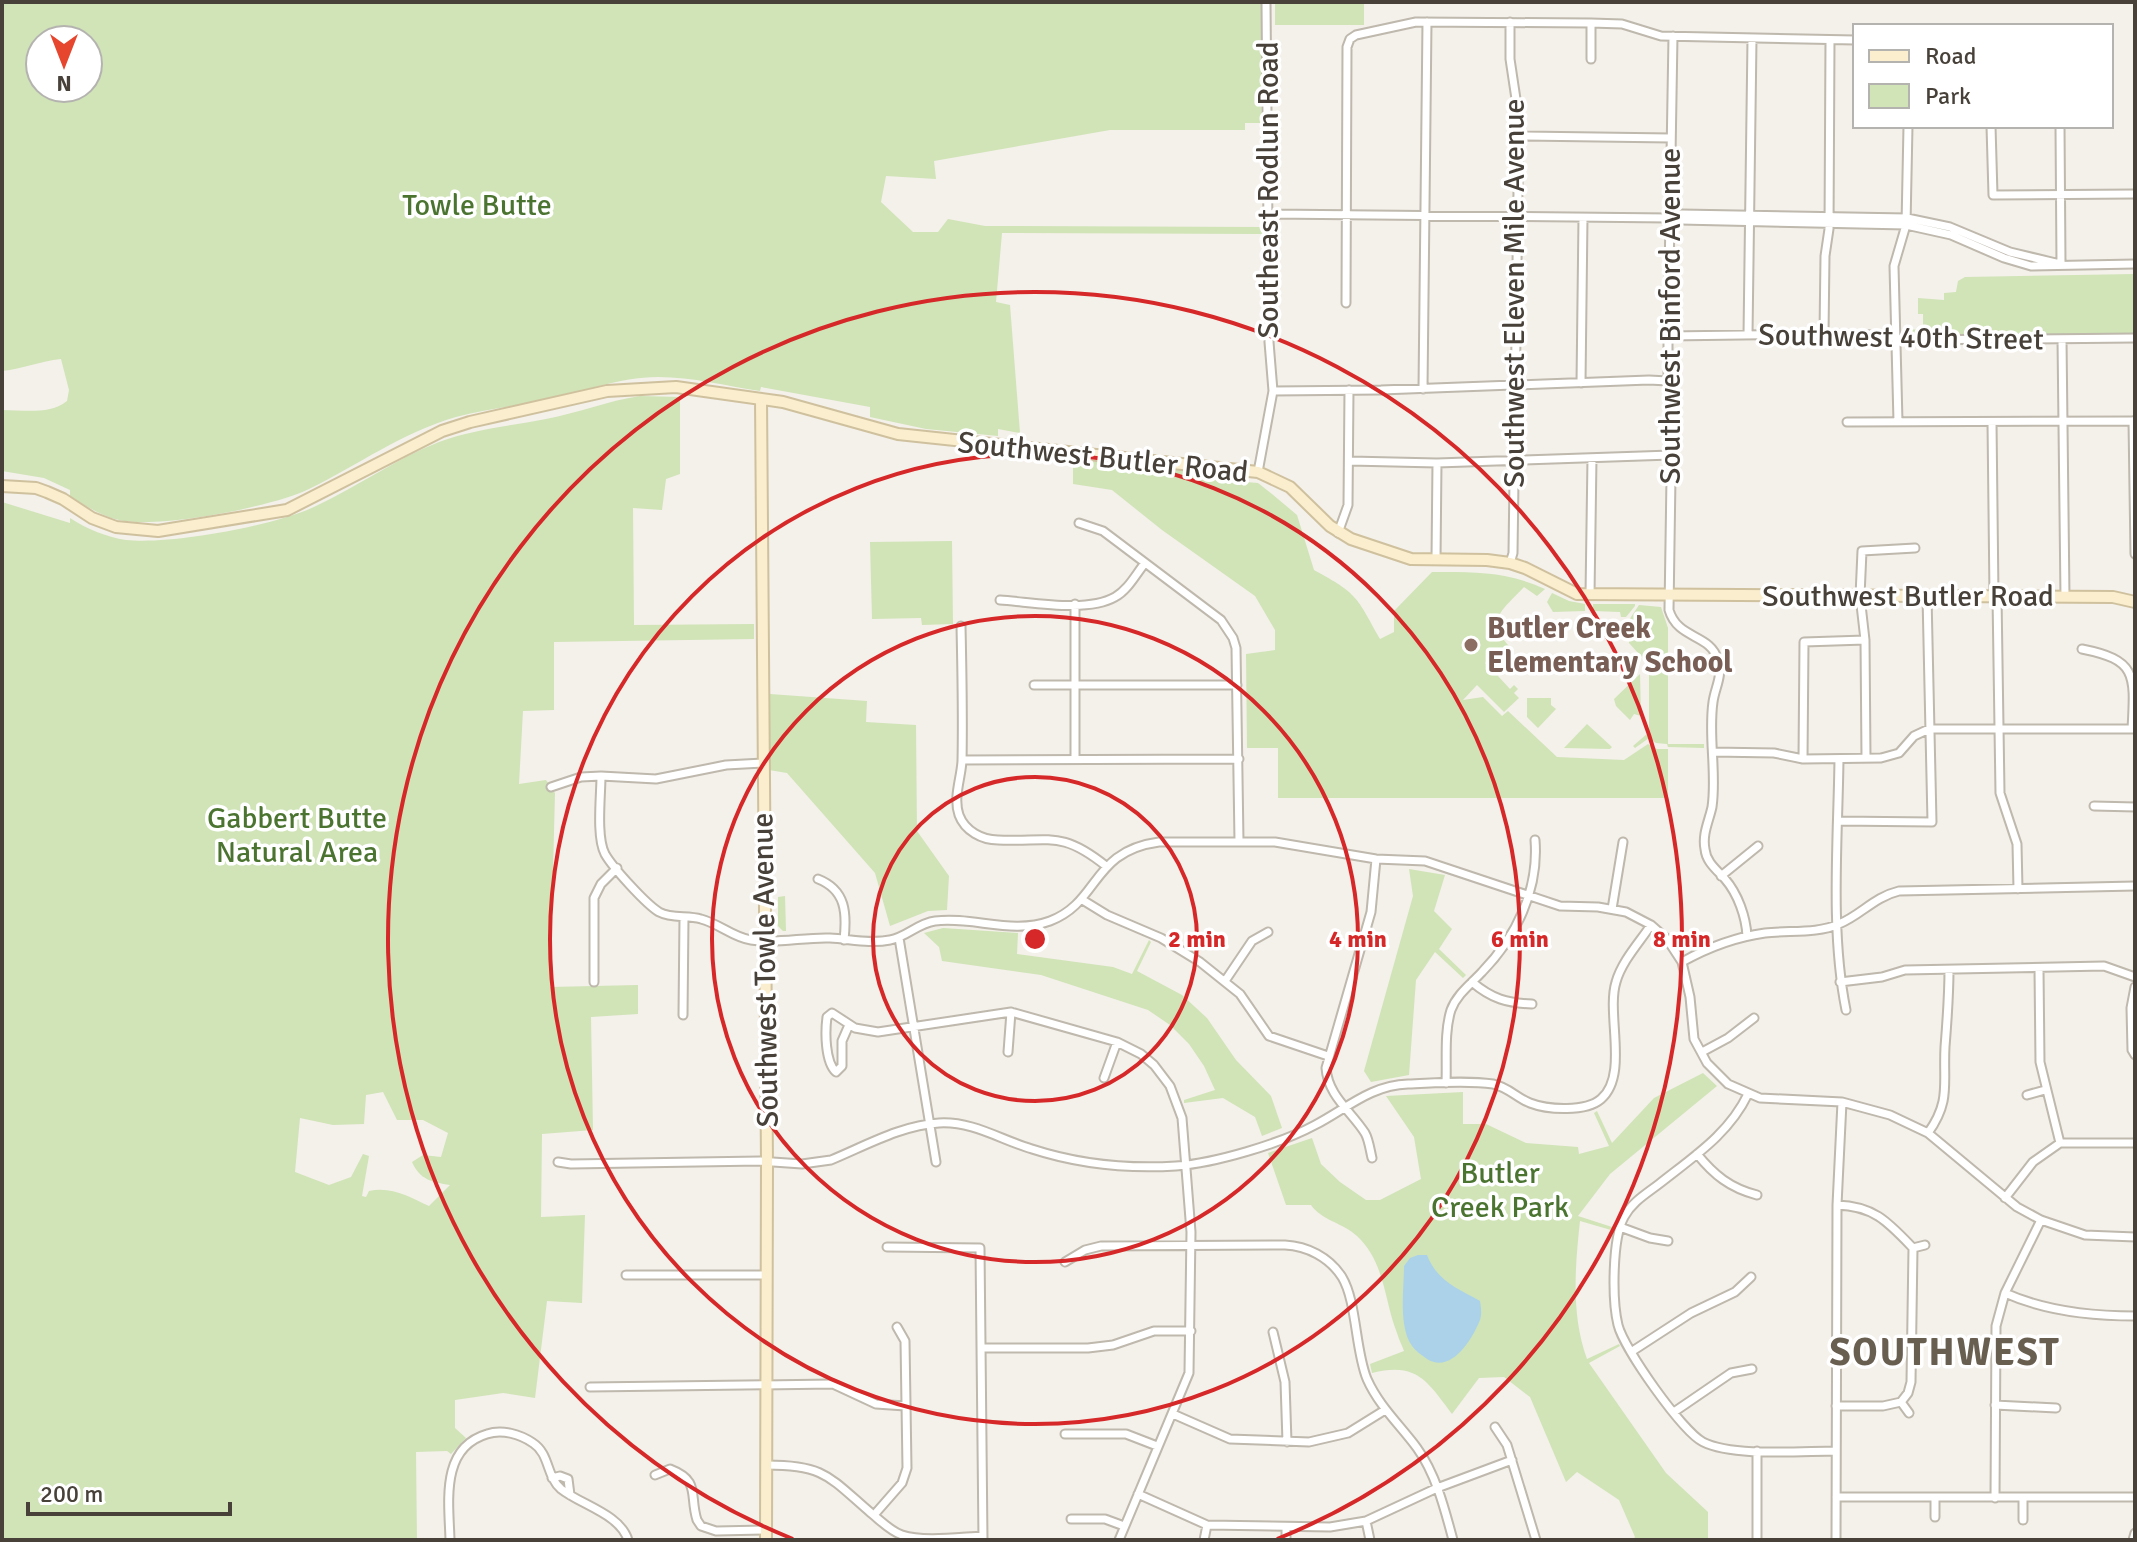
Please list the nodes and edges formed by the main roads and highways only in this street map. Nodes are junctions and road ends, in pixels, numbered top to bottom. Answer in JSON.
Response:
{"nodes":[{"id":1,"x":761,"y":399,"type":"junction"},
{"id":2,"x":2,"y":486,"type":"edge"},
{"id":3,"x":2134,"y":602,"type":"edge"},
{"id":4,"x":766,"y":1535,"type":"edge"}],
"edges":[{"from":1,"to":2,"type":"main road","name":"Southwest Butler Road"},
{"from":1,"to":3,"type":"main road","name":"Southwest Butler Road"},
{"from":1,"to":4,"type":"main road","name":"Southwest Towle Avenue"}]}
